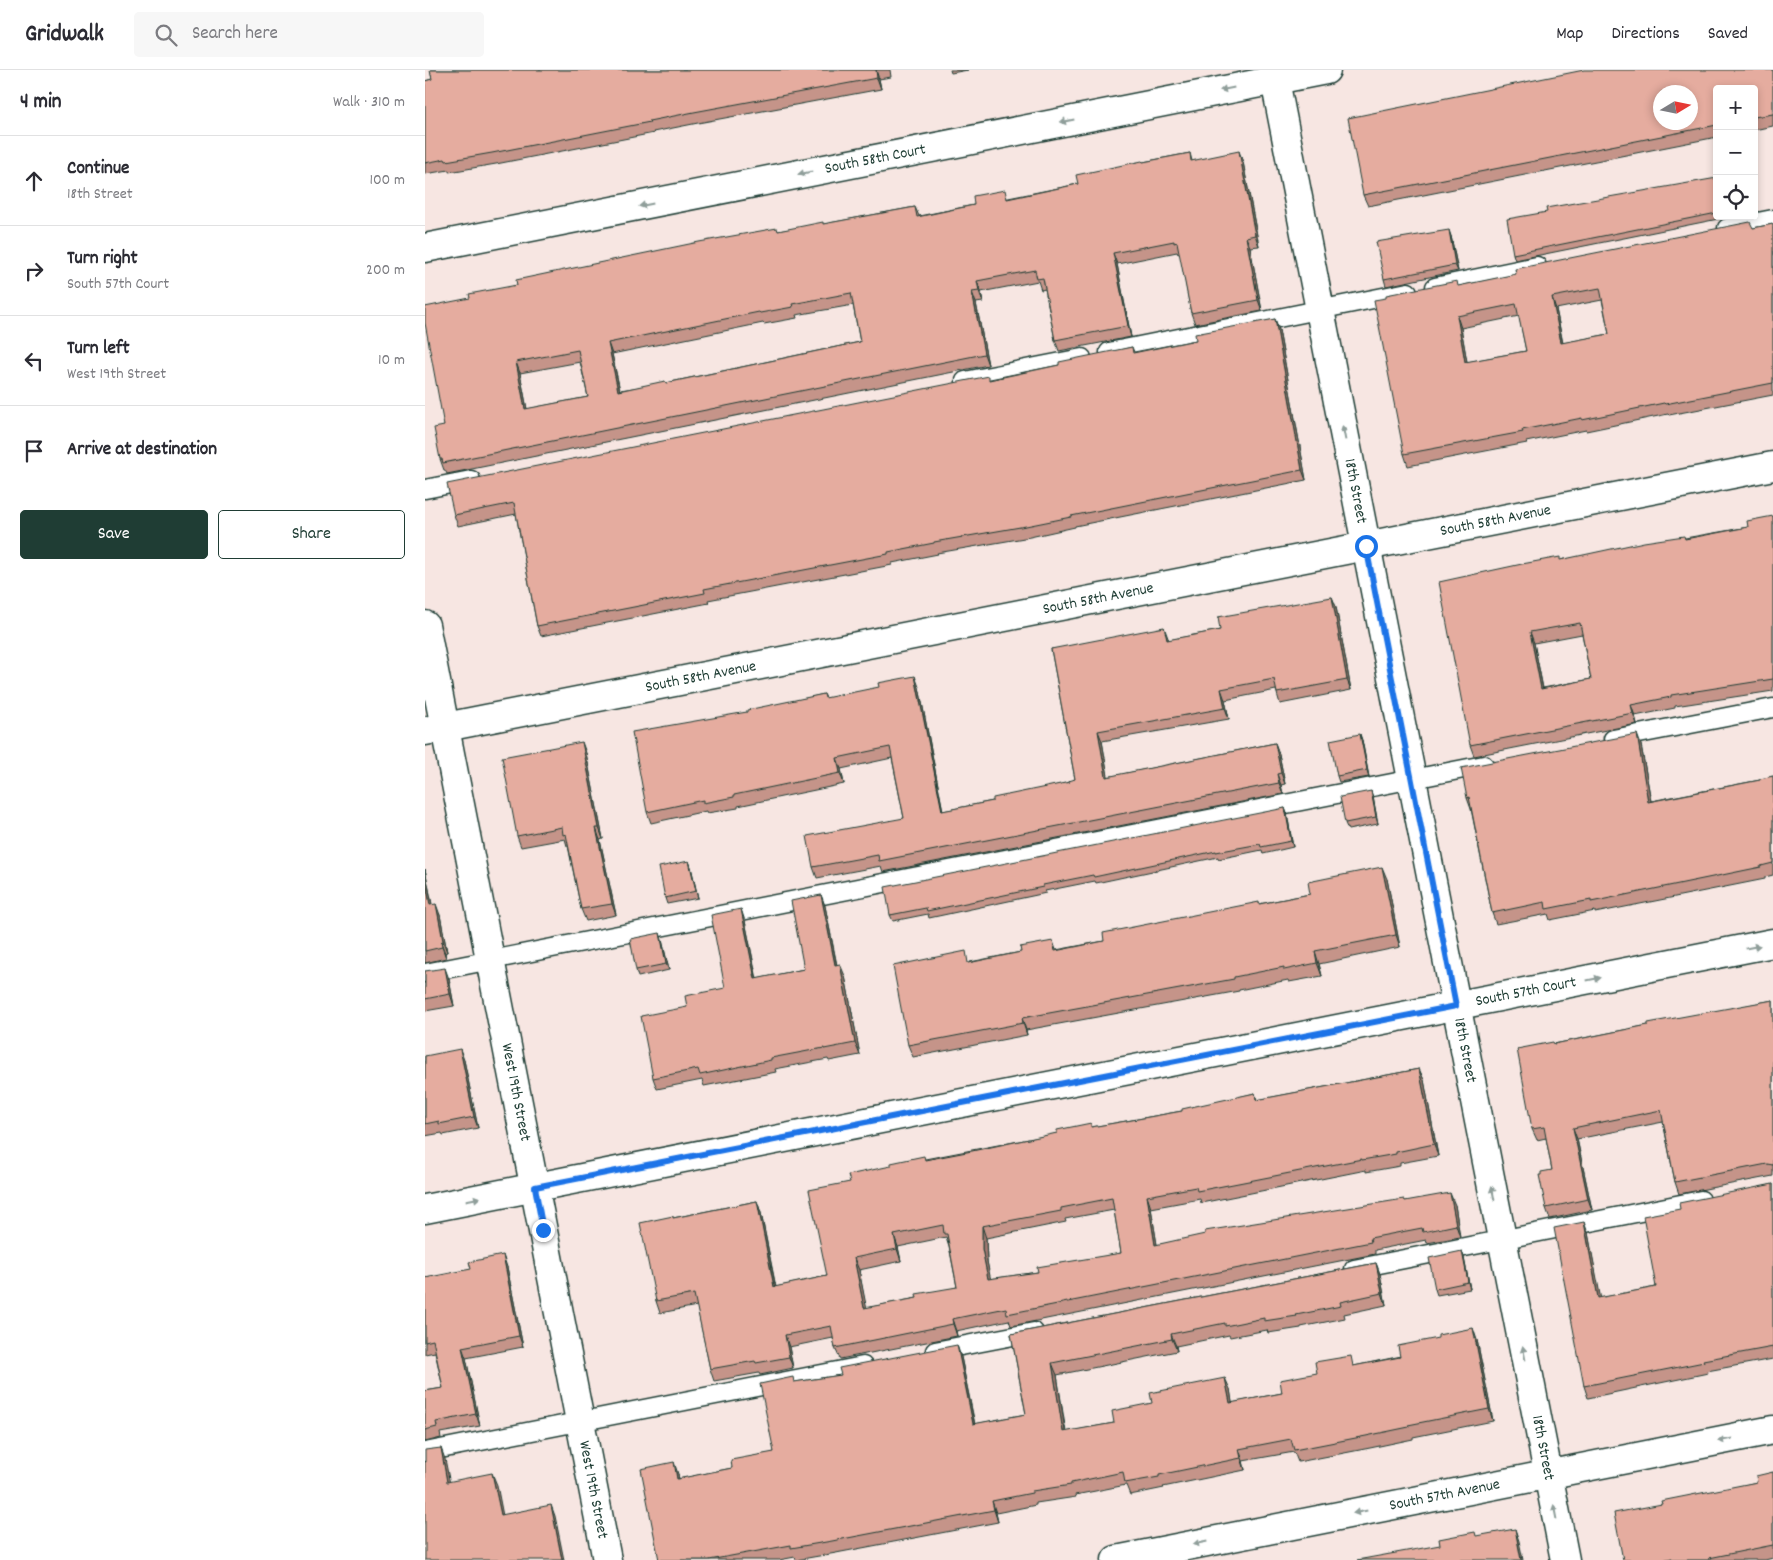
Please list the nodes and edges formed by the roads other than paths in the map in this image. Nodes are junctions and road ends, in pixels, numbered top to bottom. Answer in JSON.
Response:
{"nodes":[{"id":1,"x":1326,"y":70,"type":"edge"},
{"id":2,"x":1274,"y":75,"type":"edge"},
{"id":3,"x":1773,"y":219,"type":"edge"},
{"id":4,"x":1715,"y":231,"type":"edge"},
{"id":5,"x":425,"y":248,"type":"edge"},
{"id":6,"x":1550,"y":264,"type":"edge"},
{"id":7,"x":1319,"y":310,"type":"junction"},
{"id":8,"x":952,"y":384,"type":"edge"},
{"id":9,"x":1773,"y":466,"type":"edge"},
{"id":10,"x":492,"y":476,"type":"edge"},
{"id":11,"x":425,"y":489,"type":"edge"},
{"id":12,"x":1366,"y":546,"type":"junction"},
{"id":13,"x":425,"y":625,"type":"edge"},
{"id":14,"x":1773,"y":708,"type":"edge"},
{"id":15,"x":435,"y":729,"type":"edge"},
{"id":16,"x":1601,"y":742,"type":"edge"},
{"id":17,"x":1505,"y":761,"type":"edge"},
{"id":18,"x":1411,"y":779,"type":"junction"},
{"id":19,"x":1773,"y":943,"type":"edge"},
{"id":20,"x":490,"y":960,"type":"junction"},
{"id":21,"x":425,"y":972,"type":"edge"},
{"id":22,"x":1456,"y":1006,"type":"junction"},
{"id":23,"x":535,"y":1187,"type":"junction"},
{"id":24,"x":1714,"y":1198,"type":"edge"},
{"id":25,"x":425,"y":1209,"type":"edge"},
{"id":26,"x":1502,"y":1239,"type":"junction"},
{"id":27,"x":1340,"y":1271,"type":"edge"},
{"id":28,"x":1047,"y":1329,"type":"edge"},
{"id":29,"x":919,"y":1354,"type":"edge"},
{"id":30,"x":880,"y":1362,"type":"edge"},
{"id":31,"x":580,"y":1421,"type":"junction"},
{"id":32,"x":1773,"y":1430,"type":"edge"},
{"id":33,"x":425,"y":1452,"type":"edge"},
{"id":34,"x":1548,"y":1475,"type":"junction"},
{"id":35,"x":607,"y":1560,"type":"edge"},
{"id":36,"x":1116,"y":1560,"type":"edge"},
{"id":37,"x":1565,"y":1560,"type":"edge"}],
"edges":[{"from":1,"to":2,"type":"street","name":"South 58th Court"},
{"from":2,"to":5,"type":"street","name":"South 58th Court","one_way":true},
{"from":2,"to":7,"type":"street","name":"18th Street"},
{"from":3,"to":4,"type":"lane"},
{"from":6,"to":7,"type":"lane"},
{"from":7,"to":8,"type":"lane"},
{"from":12,"to":7,"type":"street","name":"18th Street","one_way":true},
{"from":9,"to":12,"type":"street","name":"South 58th Avenue"},
{"from":10,"to":11,"type":"lane"},
{"from":12,"to":15,"type":"street","name":"South 58th Avenue"},
{"from":12,"to":18,"type":"street","name":"18th Street"},
{"from":13,"to":15,"type":"street","name":"West 19th Street"},
{"from":14,"to":16,"type":"lane"},
{"from":15,"to":20,"type":"street","name":"West 19th Street"},
{"from":17,"to":18,"type":"lane"},
{"from":18,"to":20,"type":"lane"},
{"from":18,"to":22,"type":"street","name":"18th Street"},
{"from":22,"to":19,"type":"street","name":"South 57th Court","one_way":true},
{"from":20,"to":21,"type":"lane"},
{"from":20,"to":23,"type":"street","name":"West 19th Street"},
{"from":22,"to":23,"type":"street","name":"South 57th Court"},
{"from":26,"to":22,"type":"street","name":"18th Street","one_way":true},
{"from":25,"to":23,"type":"street","name":"South 57th Court","one_way":true},
{"from":23,"to":31,"type":"street","name":"West 19th Street"},
{"from":24,"to":26,"type":"lane"},
{"from":26,"to":27,"type":"lane"},
{"from":34,"to":26,"type":"street","name":"18th Street","one_way":true},
{"from":28,"to":29,"type":"lane"},
{"from":30,"to":31,"type":"lane"},
{"from":31,"to":33,"type":"lane"},
{"from":31,"to":35,"type":"street","name":"West 19th Street"},
{"from":32,"to":34,"type":"street","name":"South 57th Avenue","one_way":true},
{"from":34,"to":36,"type":"street","name":"South 57th Avenue","one_way":true},
{"from":37,"to":34,"type":"street","name":"18th Street","one_way":true}]}
